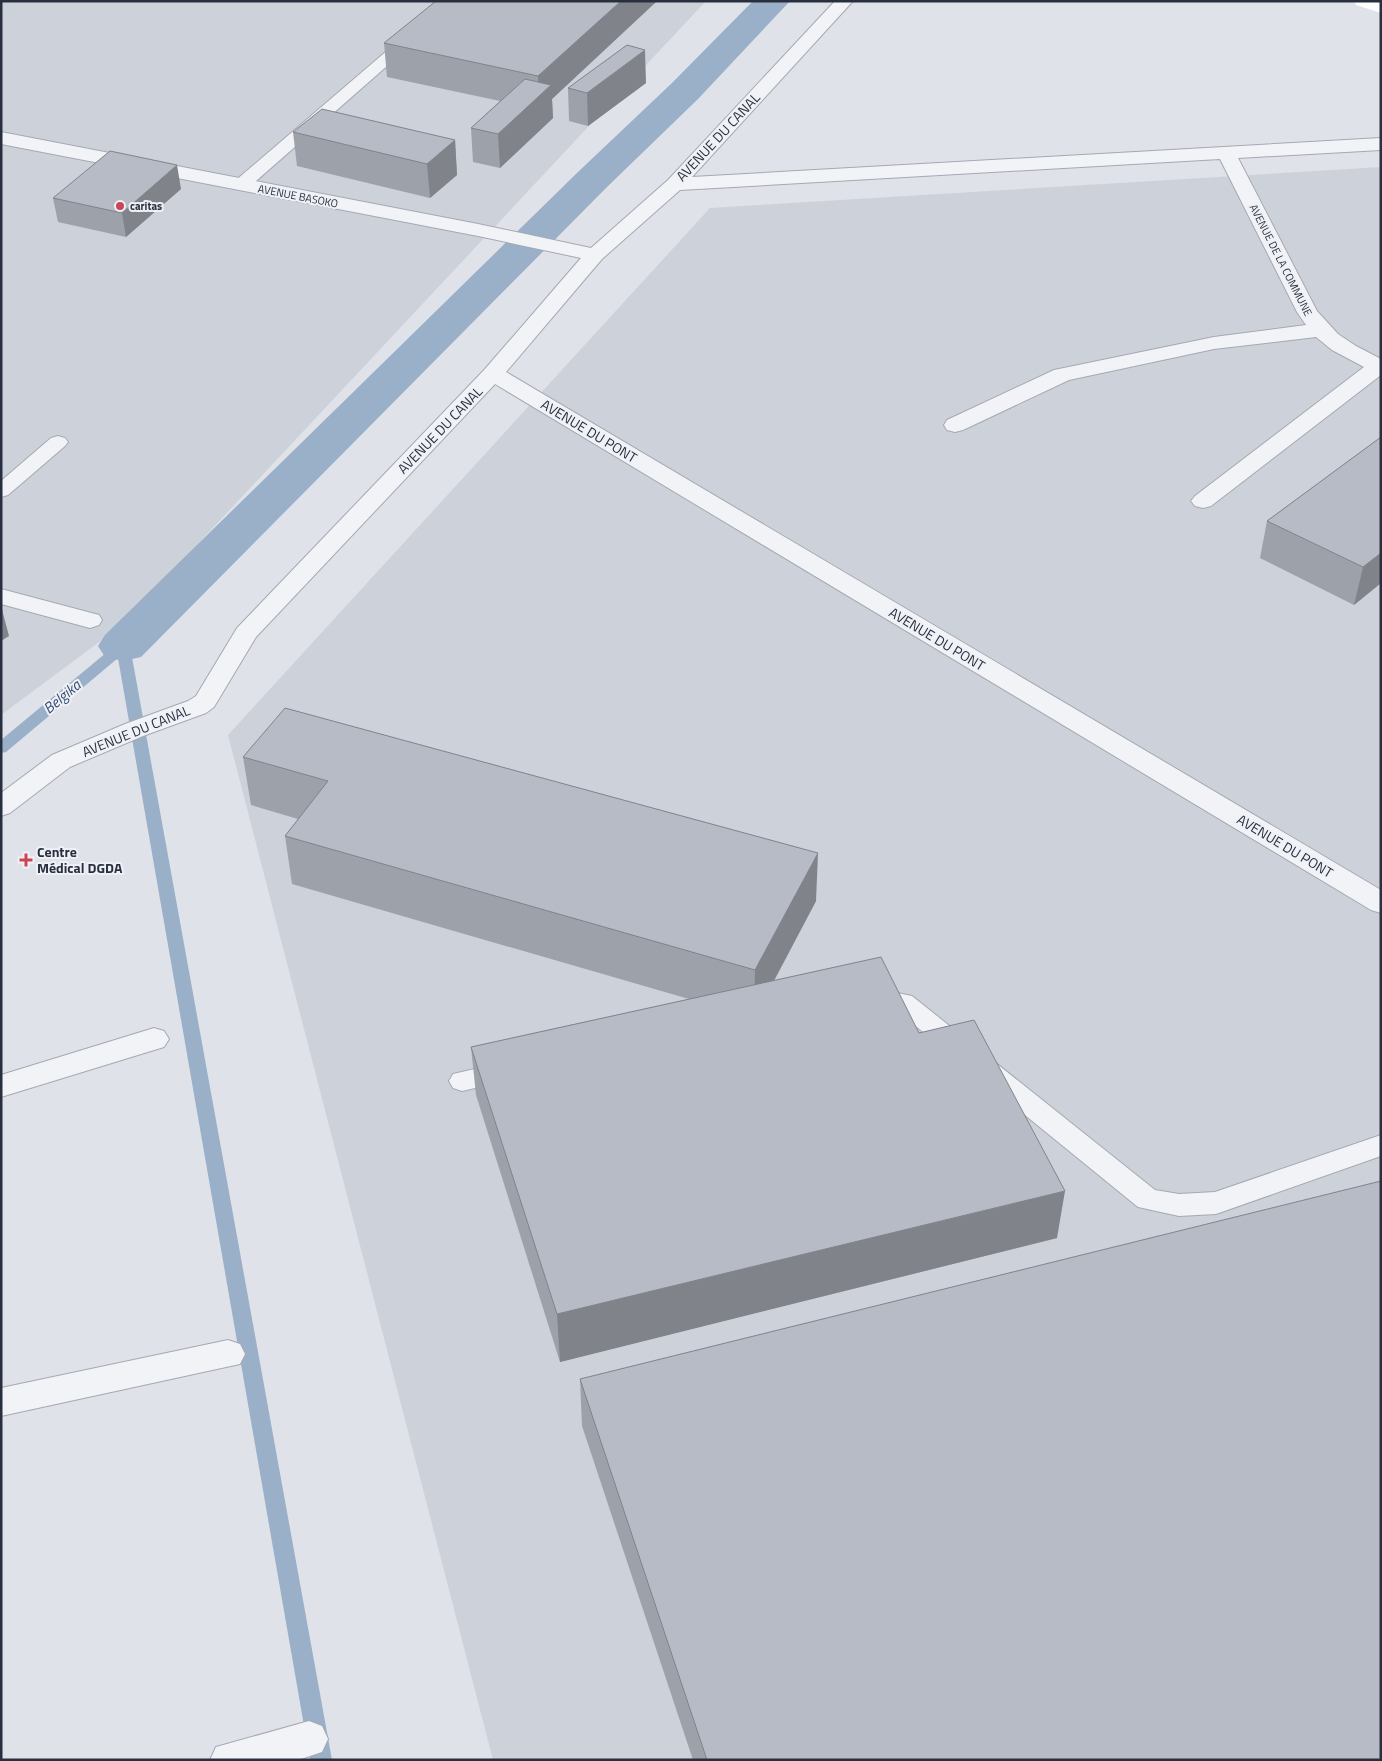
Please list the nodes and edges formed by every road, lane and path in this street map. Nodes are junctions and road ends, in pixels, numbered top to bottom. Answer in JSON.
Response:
{"nodes":[{"id":1,"x":454,"y":1,"type":"edge"},
{"id":2,"x":846,"y":1,"type":"edge"},
{"id":3,"x":1362,"y":1,"type":"edge"},
{"id":4,"x":1381,"y":8,"type":"edge"},
{"id":5,"x":1,"y":138,"type":"edge"},
{"id":6,"x":1381,"y":144,"type":"edge"},
{"id":7,"x":1226,"y":152,"type":"junction"},
{"id":8,"x":675,"y":184,"type":"junction"},
{"id":9,"x":241,"y":185,"type":"junction"},
{"id":10,"x":595,"y":255,"type":"junction"},
{"id":11,"x":1319,"y":330,"type":"junction"},
{"id":12,"x":1380,"y":366,"type":"edge"},
{"id":13,"x":493,"y":374,"type":"junction"},
{"id":14,"x":955,"y":424,"type":"dead end"},
{"id":15,"x":58,"y":442,"type":"dead end"},
{"id":16,"x":1,"y":491,"type":"edge"},
{"id":17,"x":1203,"y":501,"type":"dead end"},
{"id":18,"x":1,"y":596,"type":"edge"},
{"id":19,"x":90,"y":620,"type":"dead end"},
{"id":20,"x":1,"y":807,"type":"edge"},
{"id":21,"x":1381,"y":903,"type":"edge"},
{"id":22,"x":854,"y":1000,"type":"edge"},
{"id":23,"x":154,"y":1039,"type":"dead end"},
{"id":24,"x":529,"y":1067,"type":"edge"},
{"id":25,"x":462,"y":1081,"type":"dead end"},
{"id":26,"x":1,"y":1086,"type":"edge"},
{"id":27,"x":1381,"y":1145,"type":"edge"},
{"id":28,"x":228,"y":1354,"type":"dead end"},
{"id":29,"x":1,"y":1402,"type":"edge"},
{"id":30,"x":309,"y":1739,"type":"dead end"},
{"id":31,"x":229,"y":1760,"type":"edge"}],
"edges":[{"from":1,"to":9,"type":"lane"},
{"from":2,"to":8,"type":"street","name":"AVENUE DU CANAL"},
{"from":3,"to":4,"type":"main road"},
{"from":5,"to":9,"type":"street","name":"AVENUE BASOKO"},
{"from":6,"to":7,"type":"street"},
{"from":7,"to":8,"type":"street"},
{"from":7,"to":11,"type":"street","name":"AVENUE DE LA COMMUNE"},
{"from":8,"to":10,"type":"street","name":"AVENUE DU CANAL"},
{"from":9,"to":10,"type":"street","name":"AVENUE BASOKO"},
{"from":10,"to":13,"type":"street","name":"AVENUE DU CANAL"},
{"from":11,"to":12,"type":"street","name":"AVENUE DE LA COMMUNE"},
{"from":11,"to":14,"type":"street"},
{"from":12,"to":17,"type":"street"},
{"from":13,"to":20,"type":"street","name":"AVENUE DU CANAL"},
{"from":13,"to":21,"type":"street","name":"AVENUE DU PONT"},
{"from":15,"to":16,"type":"lane"},
{"from":18,"to":19,"type":"street"},
{"from":22,"to":27,"type":"lane"},
{"from":23,"to":26,"type":"street"},
{"from":24,"to":25,"type":"lane"},
{"from":28,"to":29,"type":"street"},
{"from":30,"to":31,"type":"street"}]}
